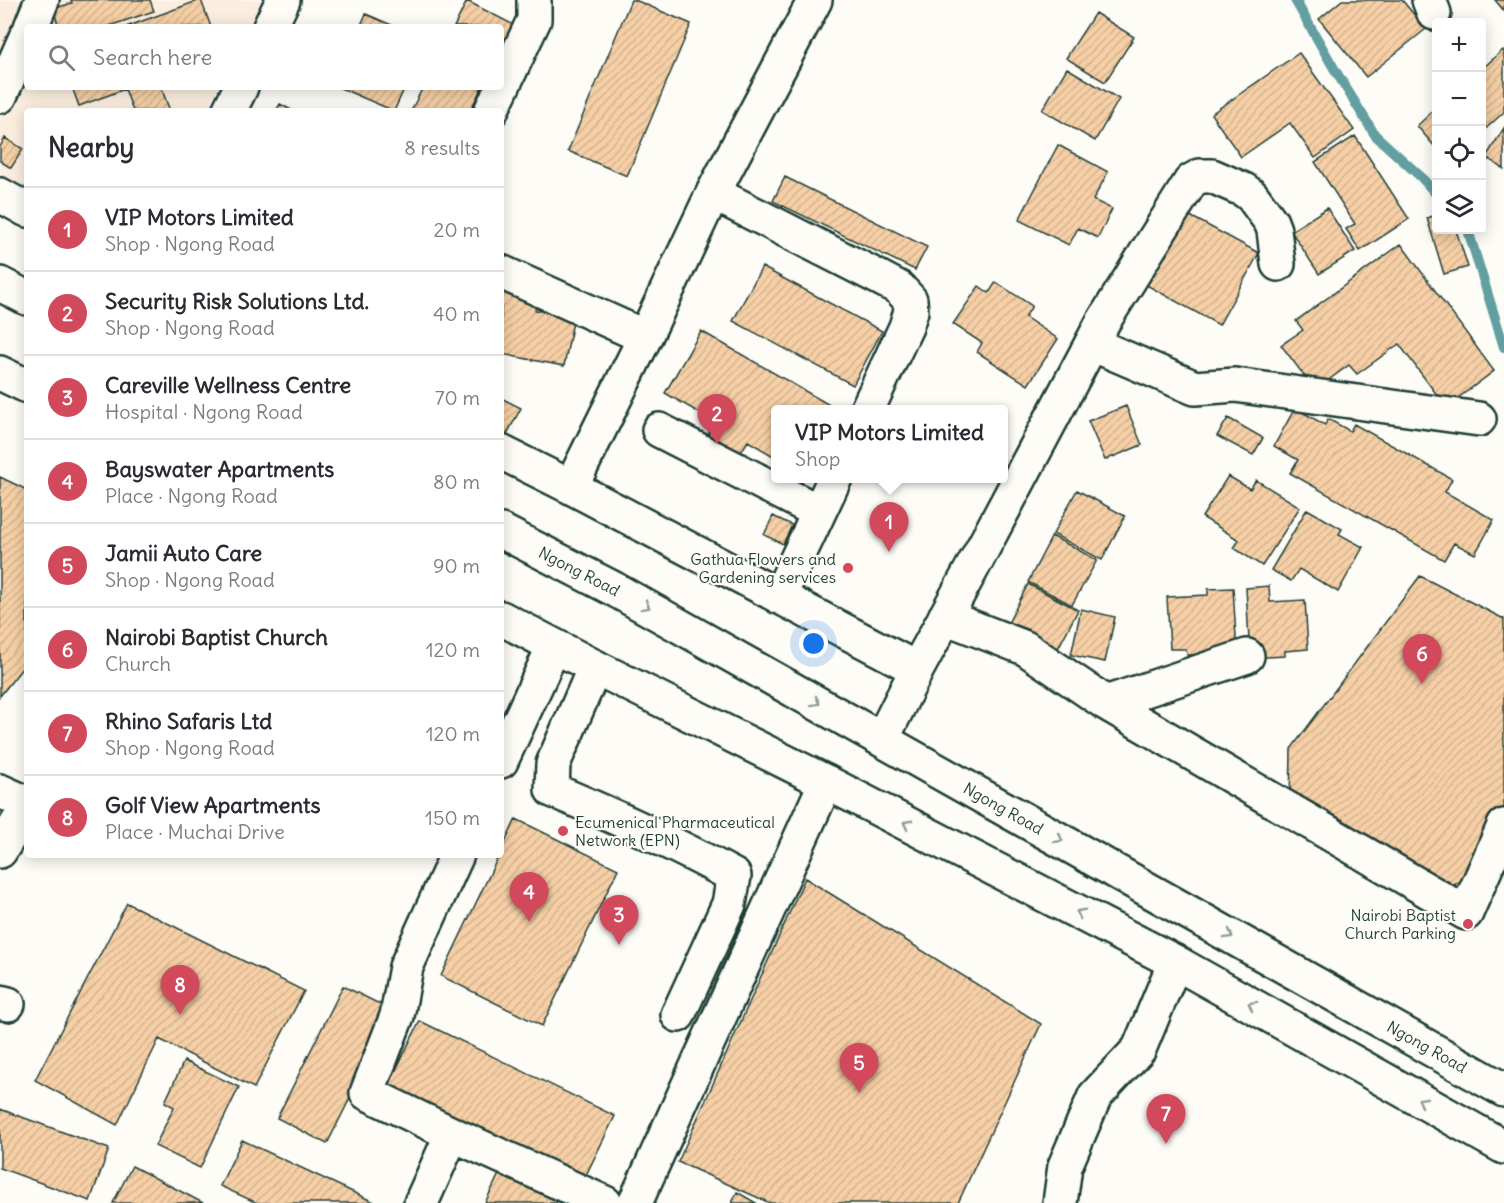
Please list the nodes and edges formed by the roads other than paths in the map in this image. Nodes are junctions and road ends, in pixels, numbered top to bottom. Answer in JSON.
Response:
{"nodes":[{"id":1,"x":42,"y":0,"type":"edge"},
{"id":2,"x":283,"y":0,"type":"edge"},
{"id":3,"x":534,"y":0,"type":"edge"},
{"id":4,"x":815,"y":0,"type":"edge"},
{"id":5,"x":32,"y":24,"type":"edge"},
{"id":6,"x":271,"y":24,"type":"edge"},
{"id":7,"x":24,"y":42,"type":"edge"},
{"id":8,"x":504,"y":83,"type":"edge"},
{"id":9,"x":240,"y":90,"type":"edge"},
{"id":10,"x":501,"y":90,"type":"edge"},
{"id":11,"x":0,"y":96,"type":"edge"},
{"id":12,"x":230,"y":108,"type":"edge"},
{"id":13,"x":492,"y":108,"type":"edge"},
{"id":14,"x":713,"y":193,"type":"junction"},
{"id":15,"x":0,"y":195,"type":"edge"},
{"id":16,"x":24,"y":208,"type":"edge"},
{"id":17,"x":1278,"y":264,"type":"dead end"},
{"id":18,"x":504,"y":273,"type":"edge"},
{"id":19,"x":0,"y":284,"type":"edge"},
{"id":20,"x":24,"y":296,"type":"edge"},
{"id":21,"x":645,"y":337,"type":"junction"},
{"id":22,"x":1092,"y":344,"type":"junction"},
{"id":23,"x":0,"y":373,"type":"edge"},
{"id":24,"x":24,"y":385,"type":"edge"},
{"id":25,"x":869,"y":405,"type":"edge"},
{"id":26,"x":1479,"y":419,"type":"dead end"},
{"id":27,"x":659,"y":430,"type":"dead end"},
{"id":28,"x":504,"y":454,"type":"edge"},
{"id":29,"x":833,"y":483,"type":"edge"},
{"id":30,"x":571,"y":487,"type":"junction"},
{"id":31,"x":819,"y":512,"type":"junction"},
{"id":32,"x":504,"y":533,"type":"edge"},
{"id":33,"x":779,"y":597,"type":"junction"},
{"id":34,"x":945,"y":617,"type":"junction"},
{"id":35,"x":504,"y":620,"type":"edge"},
{"id":36,"x":554,"y":646,"type":"junction"},
{"id":37,"x":1247,"y":656,"type":"dead end"},
{"id":38,"x":595,"y":667,"type":"junction"},
{"id":39,"x":917,"y":669,"type":"junction"},
{"id":40,"x":1106,"y":703,"type":"junction"},
{"id":41,"x":882,"y":739,"type":"junction"},
{"id":42,"x":504,"y":754,"type":"edge"},
{"id":43,"x":826,"y":782,"type":"junction"},
{"id":44,"x":0,"y":791,"type":"edge"},
{"id":45,"x":24,"y":802,"type":"edge"},
{"id":46,"x":24,"y":813,"type":"edge"},
{"id":47,"x":1504,"y":826,"type":"edge"},
{"id":48,"x":0,"y":852,"type":"edge"},
{"id":49,"x":457,"y":858,"type":"edge"},
{"id":50,"x":1175,"y":962,"type":"junction"},
{"id":51,"x":678,"y":1015,"type":"dead end"},
{"id":52,"x":1500,"y":1088,"type":"edge"},
{"id":53,"x":452,"y":1134,"type":"junction"},
{"id":54,"x":1504,"y":1147,"type":"edge"},
{"id":55,"x":421,"y":1203,"type":"edge"},
{"id":56,"x":605,"y":1203,"type":"edge"},
{"id":57,"x":635,"y":1203,"type":"edge"},
{"id":58,"x":1059,"y":1203,"type":"edge"}],
"edges":[{"from":1,"to":5,"type":"main road"},
{"from":2,"to":6,"type":"main road"},
{"from":3,"to":8,"type":"main road"},
{"from":4,"to":14,"type":"main road"},
{"from":7,"to":11,"type":"main road"},
{"from":9,"to":12,"type":"main road"},
{"from":10,"to":13,"type":"main road"},
{"from":14,"to":21,"type":"main road"},
{"from":14,"to":25,"type":"main road"},
{"from":15,"to":16,"type":"main road"},
{"from":17,"to":22,"type":"main road"},
{"from":18,"to":21,"type":"main road"},
{"from":19,"to":20,"type":"main road"},
{"from":21,"to":30,"type":"main road"},
{"from":22,"to":26,"type":"main road"},
{"from":22,"to":34,"type":"main road"},
{"from":23,"to":24,"type":"main road"},
{"from":27,"to":31,"type":"main road"},
{"from":28,"to":30,"type":"main road"},
{"from":29,"to":31,"type":"main road"},
{"from":30,"to":33,"type":"main road"},
{"from":31,"to":33,"type":"main road"},
{"from":32,"to":41,"type":"main road","name":"Ngong Road","one_way":true},
{"from":33,"to":39,"type":"main road"},
{"from":34,"to":39,"type":"main road"},
{"from":34,"to":40,"type":"main road"},
{"from":35,"to":36,"type":"main road"},
{"from":36,"to":38,"type":"main road"},
{"from":36,"to":42,"type":"main road"},
{"from":37,"to":40,"type":"main road"},
{"from":38,"to":43,"type":"main road"},
{"from":38,"to":51,"type":"main road"},
{"from":39,"to":41,"type":"main road"},
{"from":40,"to":47,"type":"main road"},
{"from":41,"to":52,"type":"main road","name":"Ngong Road","one_way":true},
{"from":50,"to":43,"type":"main road","one_way":true},
{"from":43,"to":57,"type":"main road"},
{"from":44,"to":45,"type":"main road"},
{"from":46,"to":48,"type":"main road"},
{"from":49,"to":53,"type":"main road"},
{"from":54,"to":50,"type":"main road","one_way":true},
{"from":50,"to":58,"type":"main road"},
{"from":53,"to":55,"type":"main road"},
{"from":53,"to":56,"type":"main road"}]}
